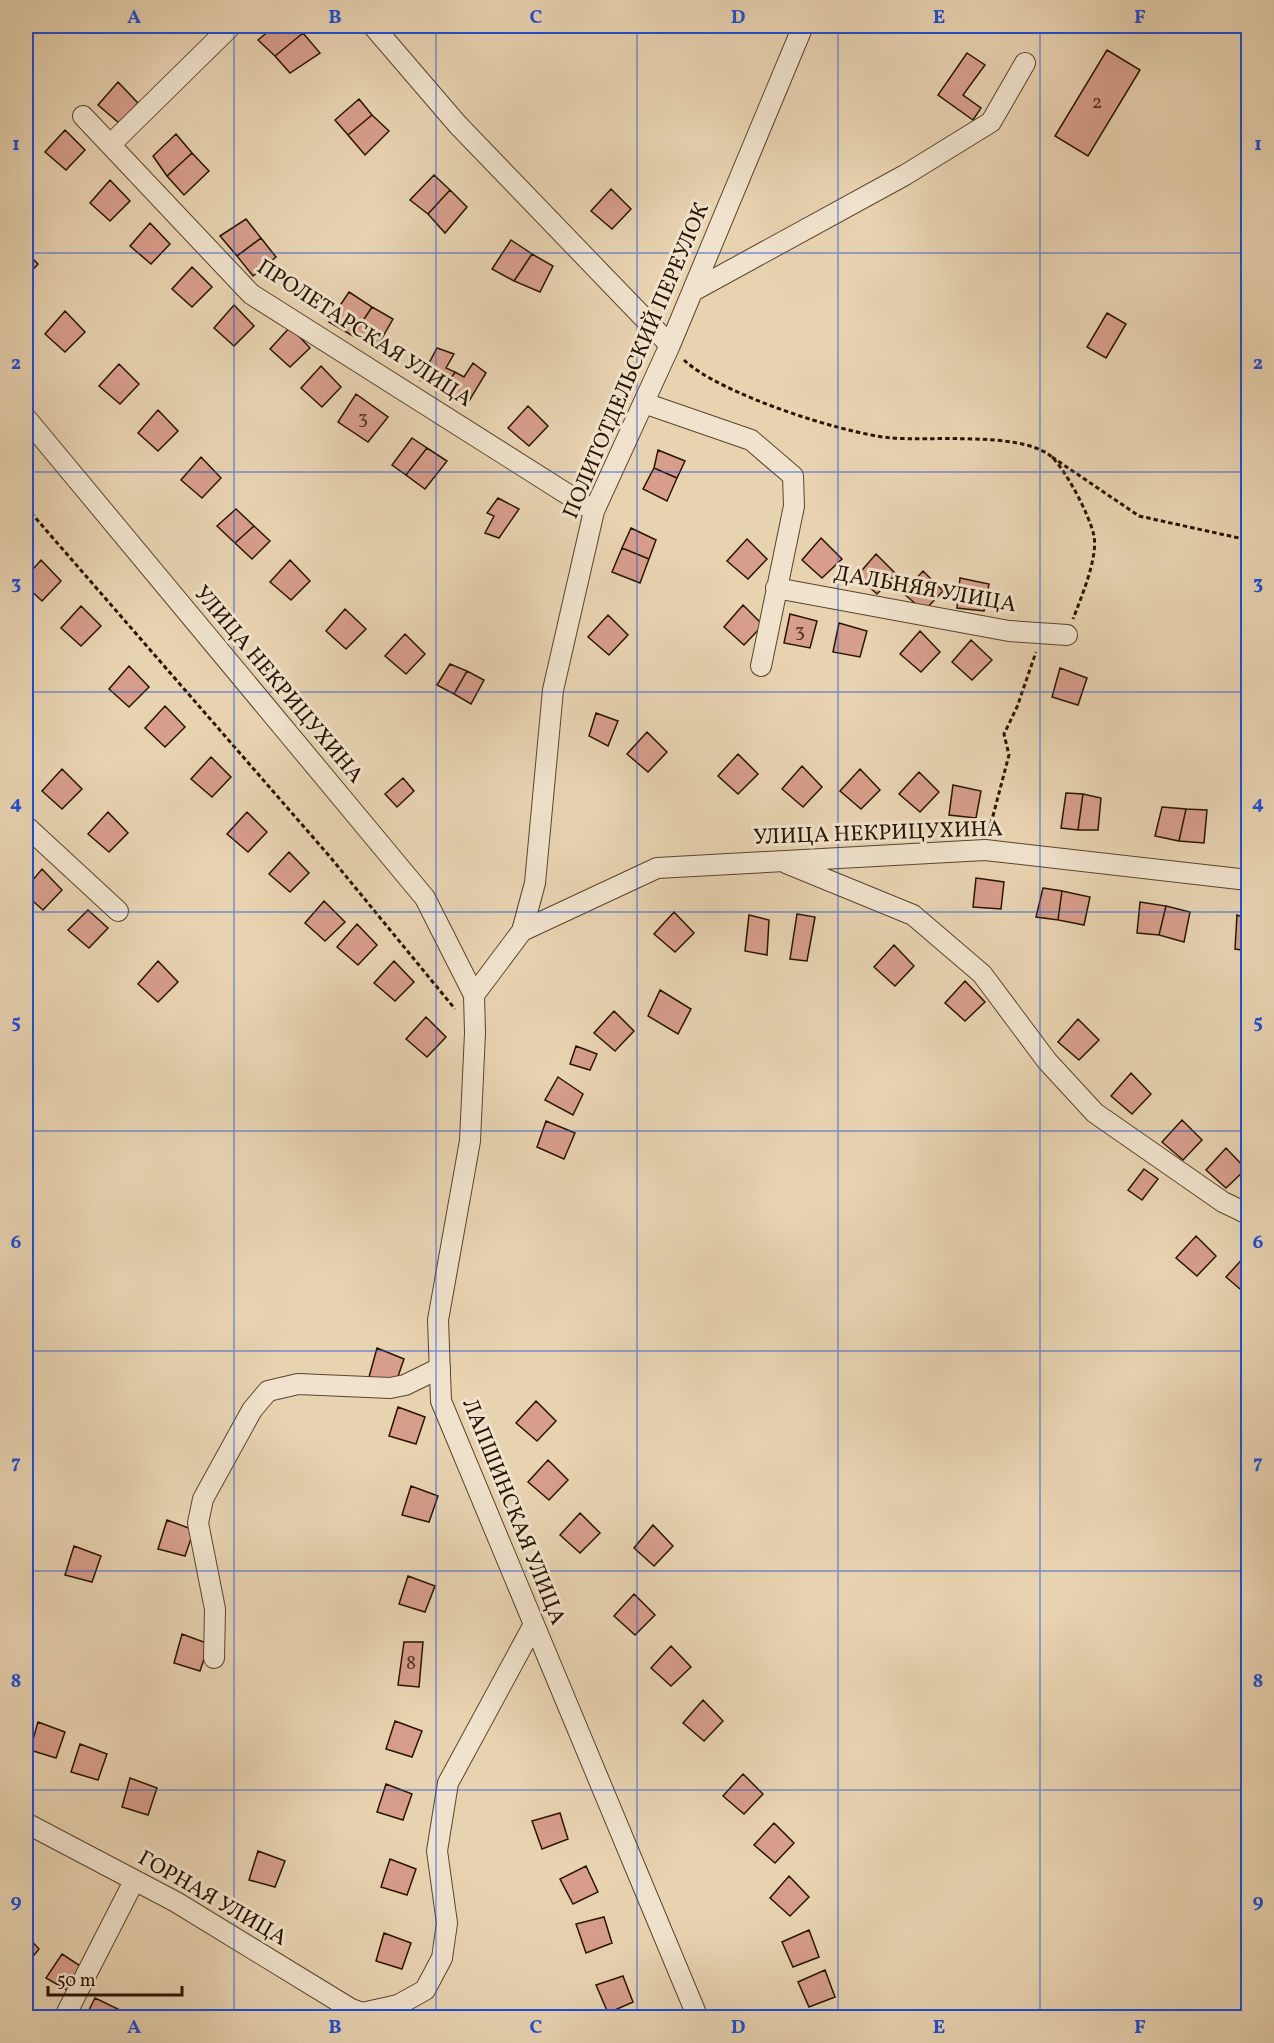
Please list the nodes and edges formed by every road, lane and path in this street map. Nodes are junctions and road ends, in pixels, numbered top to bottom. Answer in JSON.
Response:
{"nodes":[{"id":1,"x":231,"y":26,"type":"edge"},
{"id":2,"x":373,"y":26,"type":"edge"},
{"id":3,"x":803,"y":26,"type":"edge"},
{"id":4,"x":1025,"y":63,"type":"dead end"},
{"id":5,"x":83,"y":116,"type":"dead end"},
{"id":6,"x":111,"y":144,"type":"junction"},
{"id":7,"x":693,"y":291,"type":"junction"},
{"id":8,"x":670,"y":345,"type":"junction"},
{"id":9,"x":644,"y":403,"type":"junction"},
{"id":10,"x":26,"y":418,"type":"edge"},
{"id":11,"x":1048,"y":454,"type":"junction"},
{"id":12,"x":26,"y":507,"type":"edge"},
{"id":13,"x":594,"y":511,"type":"junction"},
{"id":14,"x":1248,"y":540,"type":"edge"},
{"id":15,"x":776,"y":588,"type":"junction"},
{"id":16,"x":1042,"y":633,"type":"junction"},
{"id":17,"x":1067,"y":635,"type":"joint"},
{"id":18,"x":761,"y":666,"type":"dead end"},
{"id":19,"x":26,"y":826,"type":"edge"},
{"id":20,"x":984,"y":850,"type":"junction"},
{"id":21,"x":781,"y":861,"type":"junction"},
{"id":22,"x":1248,"y":880,"type":"edge"},
{"id":23,"x":118,"y":911,"type":"dead end"},
{"id":24,"x":522,"y":931,"type":"junction"},
{"id":25,"x":474,"y":995,"type":"junction"},
{"id":26,"x":475,"y":1033,"type":"junction"},
{"id":27,"x":1248,"y":1214,"type":"edge"},
{"id":28,"x":440,"y":1368,"type":"junction"},
{"id":29,"x":533,"y":1626,"type":"junction"},
{"id":30,"x":214,"y":1658,"type":"dead end"},
{"id":31,"x":26,"y":1823,"type":"edge"},
{"id":32,"x":134,"y":1881,"type":"junction"},
{"id":33,"x":368,"y":2015,"type":"edge"},
{"id":34,"x":64,"y":2018,"type":"edge"},
{"id":35,"x":698,"y":2018,"type":"edge"}],
"edges":[{"from":1,"to":6,"type":"street"},
{"from":2,"to":8,"type":"street"},
{"from":3,"to":7,"type":"street","name":"ПОЛИТОТДЕЛЬСКИЙ ПЕРЕУЛОК"},
{"from":4,"to":7,"type":"street"},
{"from":5,"to":6,"type":"street","name":"ПРОЛЕТАРСКАЯ УЛИЦА"},
{"from":6,"to":13,"type":"street","name":"ПРОЛЕТАРСКАЯ УЛИЦА"},
{"from":7,"to":8,"type":"street","name":"ПОЛИТОТДЕЛЬСКИЙ ПЕРЕУЛОК"},
{"from":8,"to":9,"type":"street","name":"ПОЛИТОТДЕЛЬСКИЙ ПЕРЕУЛОК"},
{"from":8,"to":11,"type":"path"},
{"from":9,"to":13,"type":"street","name":"ПОЛИТОТДЕЛЬСКИЙ ПЕРЕУЛОК"},
{"from":9,"to":15,"type":"street"},
{"from":10,"to":25,"type":"street","name":"УЛИЦА НЕКРИЦУХИНА"},
{"from":11,"to":14,"type":"path"},
{"from":11,"to":17,"type":"path"},
{"from":12,"to":26,"type":"path"},
{"from":13,"to":24,"type":"street","name":"ПОЛИТОТДЕЛЬСКИЙ ПЕРЕУЛОК"},
{"from":15,"to":16,"type":"street","name":"ДАЛЬНЯЯ УЛИЦА"},
{"from":15,"to":18,"type":"street"},
{"from":16,"to":17,"type":"street","name":"ДАЛЬНЯЯ УЛИЦА"},
{"from":16,"to":20,"type":"path"},
{"from":19,"to":23,"type":"street"},
{"from":20,"to":21,"type":"street","name":"УЛИЦА НЕКРИЦУХИНА"},
{"from":20,"to":22,"type":"street","name":"УЛИЦА НЕКРИЦУХИНА"},
{"from":21,"to":24,"type":"street","name":"УЛИЦА НЕКРИЦУХИНА"},
{"from":21,"to":27,"type":"street"},
{"from":24,"to":25,"type":"street","name":"ПОЛИТОТДЕЛЬСКИЙ ПЕРЕУЛОК"},
{"from":25,"to":26,"type":"street","name":"ЛАПШИНСКАЯ УЛИЦА"},
{"from":26,"to":28,"type":"street","name":"ЛАПШИНСКАЯ УЛИЦА"},
{"from":28,"to":29,"type":"street","name":"ЛАПШИНСКАЯ УЛИЦА"},
{"from":28,"to":30,"type":"street"},
{"from":29,"to":33,"type":"street"},
{"from":29,"to":35,"type":"street","name":"ЛАПШИНСКАЯ УЛИЦА"},
{"from":31,"to":32,"type":"street","name":"ГОРНАЯ УЛИЦА"},
{"from":32,"to":33,"type":"street","name":"ГОРНАЯ УЛИЦА"},
{"from":32,"to":34,"type":"street"}]}
